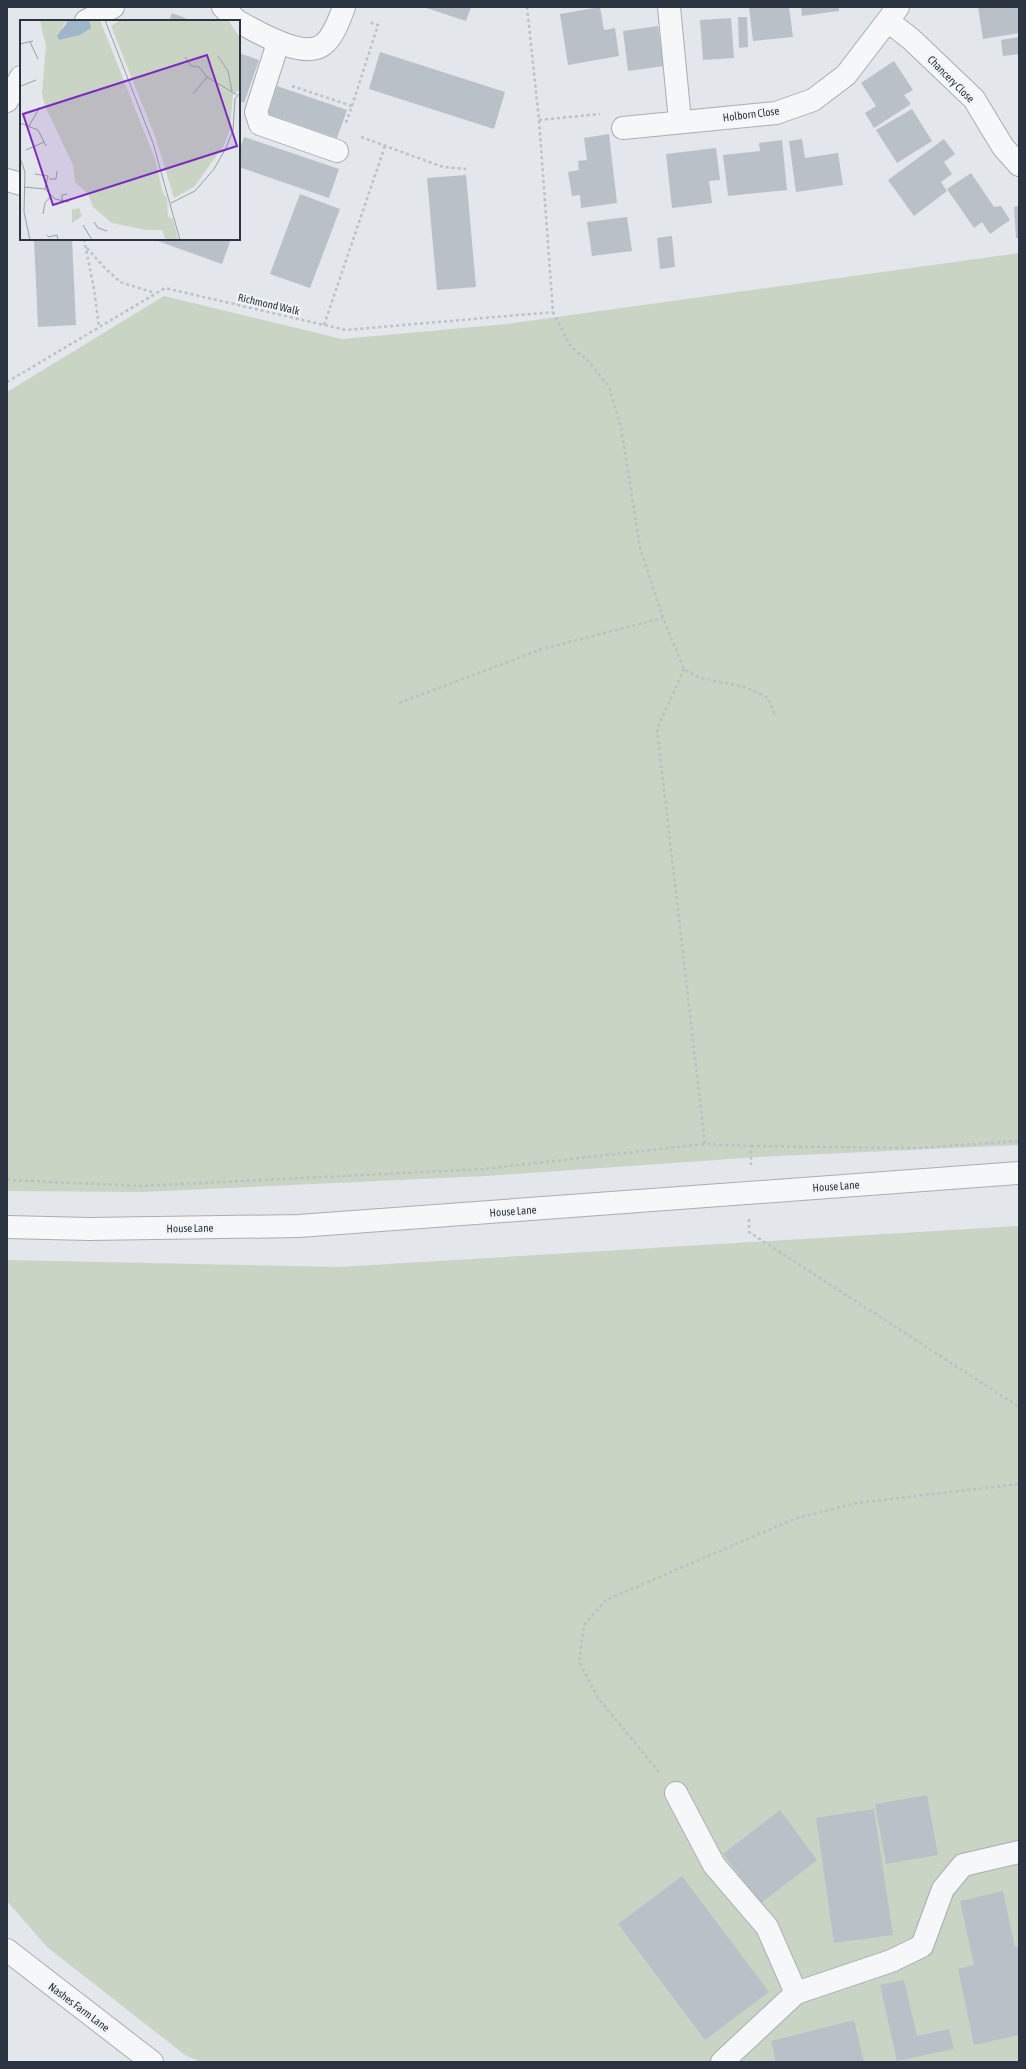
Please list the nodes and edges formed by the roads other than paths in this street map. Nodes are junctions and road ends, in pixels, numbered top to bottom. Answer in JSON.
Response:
{"nodes":[{"id":1,"x":223,"y":7,"type":"edge"},
{"id":2,"x":668,"y":7,"type":"edge"},
{"id":3,"x":343,"y":10,"type":"edge"},
{"id":4,"x":893,"y":14,"type":"edge"},
{"id":5,"x":236,"y":20,"type":"edge"},
{"id":6,"x":240,"y":23,"type":"edge"},
{"id":7,"x":278,"y":43,"type":"junction"},
{"id":8,"x":15,"y":79,"type":"edge"},
{"id":9,"x":7,"y":102,"type":"edge"},
{"id":10,"x":20,"y":107,"type":"edge"},
{"id":11,"x":680,"y":121,"type":"junction"},
{"id":12,"x":623,"y":128,"type":"road end"},
{"id":13,"x":340,"y":141,"type":"road end"},
{"id":14,"x":1019,"y":165,"type":"edge"},
{"id":15,"x":7,"y":180,"type":"edge"},
{"id":16,"x":20,"y":184,"type":"edge"},
{"id":17,"x":1019,"y":1173,"type":"edge"},
{"id":18,"x":7,"y":1227,"type":"edge"},
{"id":19,"x":676,"y":1793,"type":"road end"},
{"id":20,"x":1019,"y":1852,"type":"edge"},
{"id":21,"x":7,"y":1950,"type":"edge"},
{"id":22,"x":796,"y":1993,"type":"junction"},
{"id":23,"x":152,"y":2062,"type":"edge"},
{"id":24,"x":722,"y":2062,"type":"edge"}],
"edges":[{"from":1,"to":5,"type":"street"},
{"from":2,"to":11,"type":"street"},
{"from":3,"to":7,"type":"street"},
{"from":4,"to":11,"type":"street","name":"Holborn Close"},
{"from":4,"to":14,"type":"street","name":"Chancery Close"},
{"from":6,"to":7,"type":"street"},
{"from":7,"to":13,"type":"street"},
{"from":8,"to":9,"type":"street"},
{"from":9,"to":10,"type":"street"},
{"from":11,"to":12,"type":"street","name":"Holborn Close"},
{"from":15,"to":16,"type":"street"},
{"from":17,"to":18,"type":"street","name":"House Lane"},
{"from":19,"to":22,"type":"street"},
{"from":20,"to":22,"type":"street"},
{"from":21,"to":23,"type":"street","name":"Nashes Farm Lane"},
{"from":22,"to":24,"type":"street"}]}
